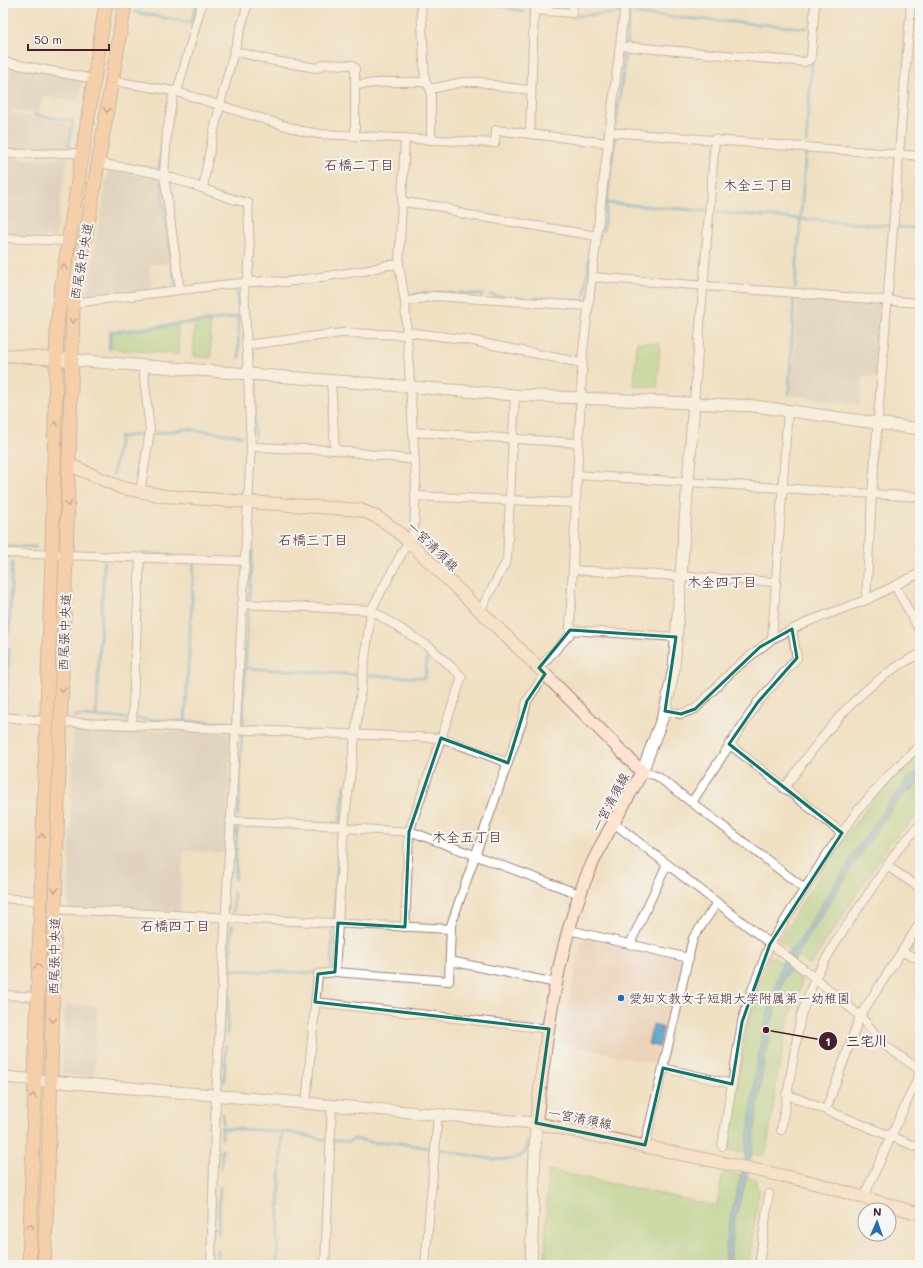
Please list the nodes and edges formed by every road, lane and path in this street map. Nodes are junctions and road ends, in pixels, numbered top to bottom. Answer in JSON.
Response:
{"nodes":[{"id":1,"x":106,"y":3,"type":"edge"},
{"id":2,"x":125,"y":3,"type":"edge"},
{"id":3,"x":202,"y":3,"type":"edge"},
{"id":4,"x":248,"y":3,"type":"edge"},
{"id":5,"x":421,"y":3,"type":"edge"},
{"id":6,"x":573,"y":3,"type":"edge"},
{"id":7,"x":625,"y":3,"type":"edge"},
{"id":8,"x":815,"y":3,"type":"edge"},
{"id":9,"x":910,"y":3,"type":"edge"},
{"id":10,"x":620,"y":46,"type":"junction"},
{"id":11,"x":234,"y":51,"type":"junction"},
{"id":12,"x":3,"y":62,"type":"edge"},
{"id":13,"x":94,"y":79,"type":"junction"},
{"id":14,"x":112,"y":81,"type":"junction"},
{"id":15,"x":355,"y":85,"type":"junction"},
{"id":16,"x":428,"y":85,"type":"junction"},
{"id":17,"x":531,"y":90,"type":"junction"},
{"id":18,"x":176,"y":92,"type":"junction"},
{"id":19,"x":219,"y":104,"type":"junction"},
{"id":20,"x":609,"y":132,"type":"junction"},
{"id":21,"x":530,"y":134,"type":"junction"},
{"id":22,"x":355,"y":136,"type":"junction"},
{"id":23,"x":405,"y":138,"type":"junction"},
{"id":24,"x":715,"y":139,"type":"junction"},
{"id":25,"x":431,"y":140,"type":"junction"},
{"id":26,"x":608,"y":143,"type":"junction"},
{"id":27,"x":3,"y":154,"type":"edge"},
{"id":28,"x":82,"y":154,"type":"junction"},
{"id":29,"x":899,"y":154,"type":"junction"},
{"id":30,"x":920,"y":156,"type":"edge"},
{"id":31,"x":98,"y":163,"type":"junction"},
{"id":32,"x":164,"y":175,"type":"junction"},
{"id":33,"x":203,"y":188,"type":"junction"},
{"id":34,"x":402,"y":202,"type":"junction"},
{"id":35,"x":597,"y":236,"type":"junction"},
{"id":36,"x":3,"y":238,"type":"edge"},
{"id":37,"x":68,"y":241,"type":"junction"},
{"id":38,"x":399,"y":266,"type":"junction"},
{"id":39,"x":592,"y":277,"type":"junction"},
{"id":40,"x":246,"y":283,"type":"junction"},
{"id":41,"x":703,"y":286,"type":"junction"},
{"id":42,"x":180,"y":290,"type":"junction"},
{"id":43,"x":887,"y":301,"type":"junction"},
{"id":44,"x":405,"y":302,"type":"junction"},
{"id":45,"x":73,"y":303,"type":"junction"},
{"id":46,"x":920,"y":303,"type":"edge"},
{"id":47,"x":588,"y":306,"type":"junction"},
{"id":48,"x":407,"y":333,"type":"junction"},
{"id":49,"x":246,"y":345,"type":"junction"},
{"id":50,"x":3,"y":355,"type":"edge"},
{"id":51,"x":56,"y":359,"type":"junction"},
{"id":52,"x":72,"y":360,"type":"junction"},
{"id":53,"x":582,"y":363,"type":"junction"},
{"id":54,"x":143,"y":366,"type":"junction"},
{"id":55,"x":247,"y":374,"type":"junction"},
{"id":56,"x":331,"y":381,"type":"junction"},
{"id":57,"x":409,"y":387,"type":"junction"},
{"id":58,"x":515,"y":395,"type":"junction"},
{"id":59,"x":580,"y":399,"type":"junction"},
{"id":60,"x":694,"y":402,"type":"junction"},
{"id":61,"x":788,"y":409,"type":"junction"},
{"id":62,"x":877,"y":422,"type":"junction"},
{"id":63,"x":920,"y":429,"type":"edge"},
{"id":64,"x":413,"y":432,"type":"junction"},
{"id":65,"x":513,"y":438,"type":"junction"},
{"id":66,"x":578,"y":442,"type":"junction"},
{"id":67,"x":251,"y":447,"type":"junction"},
{"id":68,"x":335,"y":450,"type":"junction"},
{"id":69,"x":415,"y":460,"type":"junction"},
{"id":70,"x":70,"y":465,"type":"junction"},
{"id":71,"x":577,"y":475,"type":"junction"},
{"id":72,"x":688,"y":482,"type":"junction"},
{"id":73,"x":783,"y":489,"type":"junction"},
{"id":74,"x":140,"y":493,"type":"junction"},
{"id":75,"x":872,"y":494,"type":"junction"},
{"id":76,"x":415,"y":496,"type":"junction"},
{"id":77,"x":920,"y":497,"type":"edge"},
{"id":78,"x":510,"y":500,"type":"junction"},
{"id":79,"x":248,"y":502,"type":"junction"},
{"id":80,"x":575,"y":503,"type":"junction"},
{"id":81,"x":408,"y":541,"type":"junction"},
{"id":82,"x":3,"y":553,"type":"edge"},
{"id":83,"x":67,"y":554,"type":"junction"},
{"id":84,"x":52,"y":555,"type":"junction"},
{"id":85,"x":140,"y":558,"type":"junction"},
{"id":86,"x":244,"y":561,"type":"junction"},
{"id":87,"x":573,"y":570,"type":"junction"},
{"id":88,"x":920,"y":573,"type":"edge"},
{"id":89,"x":681,"y":575,"type":"junction"},
{"id":90,"x":776,"y":582,"type":"junction"},
{"id":91,"x":895,"y":586,"type":"junction"},
{"id":92,"x":866,"y":600,"type":"junction"},
{"id":93,"x":242,"y":604,"type":"junction"},
{"id":94,"x":371,"y":610,"type":"junction"},
{"id":95,"x":480,"y":611,"type":"junction"},
{"id":96,"x":792,"y":629,"type":"junction"},
{"id":97,"x":570,"y":630,"type":"junction"},
{"id":98,"x":920,"y":631,"type":"edge"},
{"id":99,"x":676,"y":637,"type":"junction"},
{"id":100,"x":772,"y":639,"type":"junction"},
{"id":101,"x":920,"y":654,"type":"edge"},
{"id":102,"x":542,"y":671,"type":"junction"},
{"id":103,"x":665,"y":711,"type":"junction"},
{"id":104,"x":3,"y":717,"type":"edge"},
{"id":105,"x":46,"y":721,"type":"junction"},
{"id":106,"x":61,"y":722,"type":"junction"},
{"id":107,"x":132,"y":725,"type":"junction"},
{"id":108,"x":235,"y":729,"type":"junction"},
{"id":109,"x":355,"y":735,"type":"junction"},
{"id":110,"x":441,"y":738,"type":"junction"},
{"id":111,"x":729,"y":744,"type":"junction"},
{"id":112,"x":920,"y":745,"type":"edge"},
{"id":113,"x":508,"y":762,"type":"junction"},
{"id":114,"x":642,"y":772,"type":"junction"},
{"id":115,"x":784,"y":789,"type":"junction"},
{"id":116,"x":692,"y":802,"type":"junction"},
{"id":117,"x":230,"y":821,"type":"junction"},
{"id":118,"x":615,"y":824,"type":"junction"},
{"id":119,"x":920,"y":825,"type":"edge"},
{"id":120,"x":344,"y":827,"type":"junction"},
{"id":121,"x":409,"y":832,"type":"junction"},
{"id":122,"x":842,"y":833,"type":"junction"},
{"id":123,"x":476,"y":855,"type":"junction"},
{"id":124,"x":667,"y":864,"type":"junction"},
{"id":125,"x":887,"y":866,"type":"junction"},
{"id":126,"x":920,"y":888,"type":"edge"},
{"id":127,"x":805,"y":889,"type":"junction"},
{"id":128,"x":579,"y":894,"type":"junction"},
{"id":129,"x":3,"y":898,"type":"edge"},
{"id":130,"x":40,"y":901,"type":"junction"},
{"id":131,"x":717,"y":903,"type":"junction"},
{"id":132,"x":55,"y":910,"type":"junction"},
{"id":133,"x":225,"y":918,"type":"junction"},
{"id":134,"x":920,"y":923,"type":"edge"},
{"id":135,"x":338,"y":924,"type":"junction"},
{"id":136,"x":404,"y":926,"type":"junction"},
{"id":137,"x":451,"y":929,"type":"junction"},
{"id":138,"x":569,"y":930,"type":"junction"},
{"id":139,"x":630,"y":944,"type":"junction"},
{"id":140,"x":773,"y":947,"type":"junction"},
{"id":141,"x":902,"y":952,"type":"junction"},
{"id":142,"x":689,"y":958,"type":"junction"},
{"id":143,"x":920,"y":959,"type":"edge"},
{"id":144,"x":450,"y":961,"type":"junction"},
{"id":145,"x":335,"y":972,"type":"junction"},
{"id":146,"x":815,"y":978,"type":"junction"},
{"id":147,"x":556,"y":983,"type":"junction"},
{"id":148,"x":3,"y":995,"type":"edge"},
{"id":149,"x":37,"y":997,"type":"junction"},
{"id":150,"x":315,"y":1002,"type":"junction"},
{"id":151,"x":860,"y":1016,"type":"junction"},
{"id":152,"x":549,"y":1029,"type":"junction"},
{"id":153,"x":663,"y":1068,"type":"junction"},
{"id":154,"x":920,"y":1070,"type":"edge"},
{"id":155,"x":920,"y":1073,"type":"edge"},
{"id":156,"x":3,"y":1077,"type":"edge"},
{"id":157,"x":34,"y":1079,"type":"junction"},
{"id":158,"x":52,"y":1080,"type":"junction"},
{"id":159,"x":732,"y":1084,"type":"junction"},
{"id":160,"x":786,"y":1094,"type":"junction"},
{"id":161,"x":216,"y":1095,"type":"junction"},
{"id":162,"x":306,"y":1103,"type":"junction"},
{"id":163,"x":332,"y":1105,"type":"junction"},
{"id":164,"x":826,"y":1110,"type":"junction"},
{"id":165,"x":438,"y":1115,"type":"junction"},
{"id":166,"x":536,"y":1123,"type":"junction"},
{"id":167,"x":781,"y":1130,"type":"dead end"},
{"id":168,"x":891,"y":1136,"type":"junction"},
{"id":169,"x":645,"y":1145,"type":"junction"},
{"id":170,"x":722,"y":1146,"type":"dead end"},
{"id":171,"x":920,"y":1148,"type":"edge"},
{"id":172,"x":769,"y":1194,"type":"dead end"},
{"id":173,"x":864,"y":1196,"type":"junction"},
{"id":174,"x":920,"y":1214,"type":"edge"},
{"id":175,"x":29,"y":1265,"type":"edge"},
{"id":176,"x":44,"y":1265,"type":"edge"},
{"id":177,"x":211,"y":1265,"type":"edge"},
{"id":178,"x":325,"y":1265,"type":"edge"},
{"id":179,"x":425,"y":1265,"type":"edge"},
{"id":180,"x":531,"y":1265,"type":"edge"},
{"id":181,"x":759,"y":1265,"type":"edge"}],
"edges":[{"from":1,"to":13,"type":"main road","name":"西尾張中央道"},
{"from":2,"to":14,"type":"main road","name":"西尾張中央道"},
{"from":3,"to":18,"type":"street"},
{"from":4,"to":11,"type":"street"},
{"from":5,"to":16,"type":"street"},
{"from":6,"to":17,"type":"street"},
{"from":7,"to":10,"type":"street"},
{"from":8,"to":10,"type":"street"},
{"from":9,"to":29,"type":"street"},
{"from":10,"to":20,"type":"street"},
{"from":11,"to":15,"type":"street"},
{"from":11,"to":19,"type":"street"},
{"from":12,"to":13,"type":"street"},
{"from":13,"to":28,"type":"main road","name":"西尾張中央道"},
{"from":14,"to":18,"type":"street"},
{"from":14,"to":31,"type":"main road","name":"西尾張中央道","one_way":true},
{"from":15,"to":16,"type":"street"},
{"from":15,"to":22,"type":"street"},
{"from":16,"to":17,"type":"street"},
{"from":16,"to":25,"type":"street"},
{"from":17,"to":21,"type":"street"},
{"from":18,"to":19,"type":"street"},
{"from":18,"to":32,"type":"street"},
{"from":19,"to":22,"type":"street"},
{"from":19,"to":33,"type":"street"},
{"from":20,"to":24,"type":"street"},
{"from":20,"to":26,"type":"street"},
{"from":21,"to":25,"type":"street"},
{"from":21,"to":26,"type":"street"},
{"from":22,"to":23,"type":"street"},
{"from":23,"to":25,"type":"street"},
{"from":23,"to":34,"type":"street"},
{"from":24,"to":29,"type":"street"},
{"from":24,"to":41,"type":"street"},
{"from":26,"to":35,"type":"street"},
{"from":27,"to":28,"type":"street"},
{"from":28,"to":37,"type":"main road","name":"西尾張中央道"},
{"from":29,"to":30,"type":"street"},
{"from":29,"to":43,"type":"street"},
{"from":31,"to":32,"type":"street"},
{"from":31,"to":45,"type":"main road","name":"西尾張中央道"},
{"from":32,"to":33,"type":"street"},
{"from":32,"to":42,"type":"street"},
{"from":33,"to":40,"type":"street"},
{"from":34,"to":35,"type":"street"},
{"from":34,"to":38,"type":"street"},
{"from":35,"to":39,"type":"street"},
{"from":36,"to":37,"type":"street"},
{"from":51,"to":37,"type":"main road","name":"西尾張中央道","one_way":true},
{"from":38,"to":40,"type":"street"},
{"from":38,"to":44,"type":"street"},
{"from":39,"to":41,"type":"street"},
{"from":39,"to":47,"type":"street"},
{"from":40,"to":42,"type":"street"},
{"from":40,"to":49,"type":"street"},
{"from":41,"to":43,"type":"street"},
{"from":41,"to":60,"type":"street"},
{"from":42,"to":45,"type":"street"},
{"from":43,"to":46,"type":"street"},
{"from":43,"to":62,"type":"street"},
{"from":44,"to":47,"type":"street"},
{"from":44,"to":48,"type":"street"},
{"from":45,"to":52,"type":"main road","name":"西尾張中央道","one_way":true},
{"from":47,"to":53,"type":"street"},
{"from":48,"to":49,"type":"street"},
{"from":48,"to":53,"type":"street"},
{"from":48,"to":57,"type":"street"},
{"from":49,"to":55,"type":"street"},
{"from":50,"to":51,"type":"main road"},
{"from":51,"to":52,"type":"main road"},
{"from":84,"to":51,"type":"main road","name":"西尾張中央道","one_way":true},
{"from":52,"to":54,"type":"street"},
{"from":52,"to":70,"type":"main road","name":"西尾張中央道"},
{"from":53,"to":59,"type":"street"},
{"from":54,"to":55,"type":"street"},
{"from":54,"to":74,"type":"street"},
{"from":55,"to":56,"type":"street"},
{"from":55,"to":67,"type":"street"},
{"from":56,"to":57,"type":"street"},
{"from":56,"to":68,"type":"street"},
{"from":57,"to":58,"type":"street"},
{"from":57,"to":64,"type":"street"},
{"from":58,"to":59,"type":"street"},
{"from":58,"to":65,"type":"street"},
{"from":59,"to":60,"type":"street"},
{"from":59,"to":66,"type":"street"},
{"from":60,"to":61,"type":"street"},
{"from":60,"to":72,"type":"street"},
{"from":61,"to":62,"type":"street"},
{"from":61,"to":73,"type":"street"},
{"from":62,"to":63,"type":"street"},
{"from":62,"to":75,"type":"street"},
{"from":64,"to":65,"type":"street"},
{"from":64,"to":69,"type":"street"},
{"from":65,"to":66,"type":"street"},
{"from":65,"to":78,"type":"street"},
{"from":66,"to":71,"type":"street"},
{"from":67,"to":68,"type":"street"},
{"from":67,"to":79,"type":"street"},
{"from":68,"to":69,"type":"street"},
{"from":69,"to":76,"type":"street"},
{"from":70,"to":74,"type":"main road","name":"一宮清須線"},
{"from":70,"to":83,"type":"main road","name":"西尾張中央道","one_way":true},
{"from":71,"to":72,"type":"street"},
{"from":71,"to":80,"type":"street"},
{"from":72,"to":73,"type":"street"},
{"from":72,"to":89,"type":"street"},
{"from":73,"to":75,"type":"street"},
{"from":73,"to":90,"type":"street"},
{"from":74,"to":79,"type":"main road","name":"一宮清須線"},
{"from":75,"to":77,"type":"street"},
{"from":75,"to":92,"type":"street"},
{"from":76,"to":78,"type":"street"},
{"from":76,"to":81,"type":"street"},
{"from":78,"to":80,"type":"street"},
{"from":78,"to":95,"type":"street"},
{"from":79,"to":81,"type":"main road","name":"一宮清須線"},
{"from":79,"to":86,"type":"street"},
{"from":80,"to":87,"type":"street"},
{"from":81,"to":94,"type":"street"},
{"from":81,"to":95,"type":"main road","name":"一宮清須線"},
{"from":82,"to":84,"type":"street"},
{"from":83,"to":84,"type":"street"},
{"from":83,"to":85,"type":"street"},
{"from":83,"to":106,"type":"main road","name":"西尾張中央道","one_way":true},
{"from":84,"to":105,"type":"main road","name":"西尾張中央道"},
{"from":85,"to":86,"type":"street"},
{"from":85,"to":107,"type":"street"},
{"from":86,"to":93,"type":"street"},
{"from":87,"to":89,"type":"street"},
{"from":87,"to":97,"type":"street"},
{"from":88,"to":91,"type":"street"},
{"from":89,"to":90,"type":"street"},
{"from":89,"to":99,"type":"street"},
{"from":90,"to":100,"type":"street"},
{"from":91,"to":92,"type":"street"},
{"from":91,"to":98,"type":"street"},
{"from":92,"to":96,"type":"street"},
{"from":93,"to":94,"type":"street"},
{"from":93,"to":108,"type":"street"},
{"from":94,"to":109,"type":"street"},
{"from":94,"to":110,"type":"street"},
{"from":95,"to":102,"type":"main road","name":"一宮清須線"},
{"from":96,"to":100,"type":"street"},
{"from":96,"to":111,"type":"street"},
{"from":97,"to":99,"type":"street"},
{"from":97,"to":102,"type":"street"},
{"from":99,"to":103,"type":"street"},
{"from":100,"to":103,"type":"street"},
{"from":101,"to":115,"type":"street"},
{"from":102,"to":113,"type":"street"},
{"from":102,"to":114,"type":"main road","name":"一宮清須線"},
{"from":103,"to":114,"type":"street"},
{"from":104,"to":105,"type":"street"},
{"from":130,"to":105,"type":"main road","name":"西尾張中央道","one_way":true},
{"from":106,"to":107,"type":"street"},
{"from":106,"to":132,"type":"main road","name":"西尾張中央道","one_way":true},
{"from":107,"to":108,"type":"street"},
{"from":108,"to":109,"type":"street"},
{"from":108,"to":117,"type":"street"},
{"from":109,"to":110,"type":"street"},
{"from":109,"to":120,"type":"street"},
{"from":110,"to":113,"type":"street"},
{"from":110,"to":121,"type":"street"},
{"from":111,"to":115,"type":"street"},
{"from":111,"to":116,"type":"street"},
{"from":112,"to":122,"type":"street"},
{"from":113,"to":123,"type":"street"},
{"from":114,"to":116,"type":"street"},
{"from":114,"to":118,"type":"main road","name":"一宮清須線"},
{"from":115,"to":122,"type":"street"},
{"from":116,"to":127,"type":"street"},
{"from":117,"to":120,"type":"street"},
{"from":117,"to":133,"type":"street"},
{"from":118,"to":124,"type":"street"},
{"from":118,"to":128,"type":"main road","name":"一宮清須線"},
{"from":119,"to":125,"type":"street"},
{"from":120,"to":121,"type":"street"},
{"from":120,"to":135,"type":"street"},
{"from":121,"to":123,"type":"street"},
{"from":121,"to":136,"type":"street"},
{"from":122,"to":127,"type":"street"},
{"from":123,"to":128,"type":"street"},
{"from":123,"to":137,"type":"street"},
{"from":124,"to":131,"type":"street"},
{"from":124,"to":139,"type":"street"},
{"from":125,"to":126,"type":"street"},
{"from":125,"to":146,"type":"street"},
{"from":127,"to":140,"type":"street"},
{"from":128,"to":138,"type":"main road","name":"一宮清須線"},
{"from":129,"to":130,"type":"street"},
{"from":149,"to":130,"type":"main road","name":"西尾張中央道","one_way":true},
{"from":131,"to":140,"type":"street"},
{"from":131,"to":142,"type":"street"},
{"from":132,"to":133,"type":"street"},
{"from":132,"to":158,"type":"main road","name":"西尾張中央道","one_way":true},
{"from":133,"to":135,"type":"street"},
{"from":133,"to":161,"type":"street"},
{"from":134,"to":141,"type":"street"},
{"from":135,"to":136,"type":"street"},
{"from":135,"to":145,"type":"street"},
{"from":136,"to":137,"type":"street"},
{"from":137,"to":144,"type":"street"},
{"from":138,"to":139,"type":"street"},
{"from":138,"to":147,"type":"main road","name":"一宮清須線"},
{"from":139,"to":142,"type":"street"},
{"from":140,"to":146,"type":"street"},
{"from":140,"to":159,"type":"street"},
{"from":141,"to":143,"type":"street"},
{"from":141,"to":151,"type":"street"},
{"from":142,"to":153,"type":"street"},
{"from":144,"to":145,"type":"street"},
{"from":144,"to":147,"type":"street"},
{"from":145,"to":150,"type":"street"},
{"from":146,"to":151,"type":"street"},
{"from":146,"to":160,"type":"street"},
{"from":147,"to":152,"type":"main road","name":"一宮清須線"},
{"from":148,"to":149,"type":"street"},
{"from":149,"to":157,"type":"main road","name":"西尾張中央道"},
{"from":150,"to":152,"type":"street"},
{"from":150,"to":162,"type":"street"},
{"from":151,"to":154,"type":"street"},
{"from":151,"to":164,"type":"street"},
{"from":152,"to":166,"type":"main road","name":"一宮清須線"},
{"from":153,"to":159,"type":"street"},
{"from":153,"to":169,"type":"street"},
{"from":155,"to":168,"type":"street"},
{"from":156,"to":157,"type":"street"},
{"from":157,"to":158,"type":"street"},
{"from":175,"to":157,"type":"main road","name":"西尾張中央道","one_way":true},
{"from":158,"to":161,"type":"street"},
{"from":158,"to":176,"type":"main road","name":"西尾張中央道"},
{"from":159,"to":170,"type":"street"},
{"from":160,"to":164,"type":"street"},
{"from":160,"to":167,"type":"street"},
{"from":161,"to":162,"type":"street"},
{"from":161,"to":177,"type":"street"},
{"from":162,"to":163,"type":"street"},
{"from":163,"to":165,"type":"street"},
{"from":163,"to":178,"type":"street"},
{"from":164,"to":168,"type":"street"},
{"from":165,"to":166,"type":"street"},
{"from":165,"to":179,"type":"street"},
{"from":166,"to":169,"type":"main road","name":"一宮清須線"},
{"from":166,"to":180,"type":"street"},
{"from":168,"to":171,"type":"street"},
{"from":168,"to":173,"type":"street"},
{"from":169,"to":173,"type":"main road","name":"一宮清須線"},
{"from":172,"to":181,"type":"street"},
{"from":173,"to":174,"type":"main road","name":"一宮清須線"}]}
